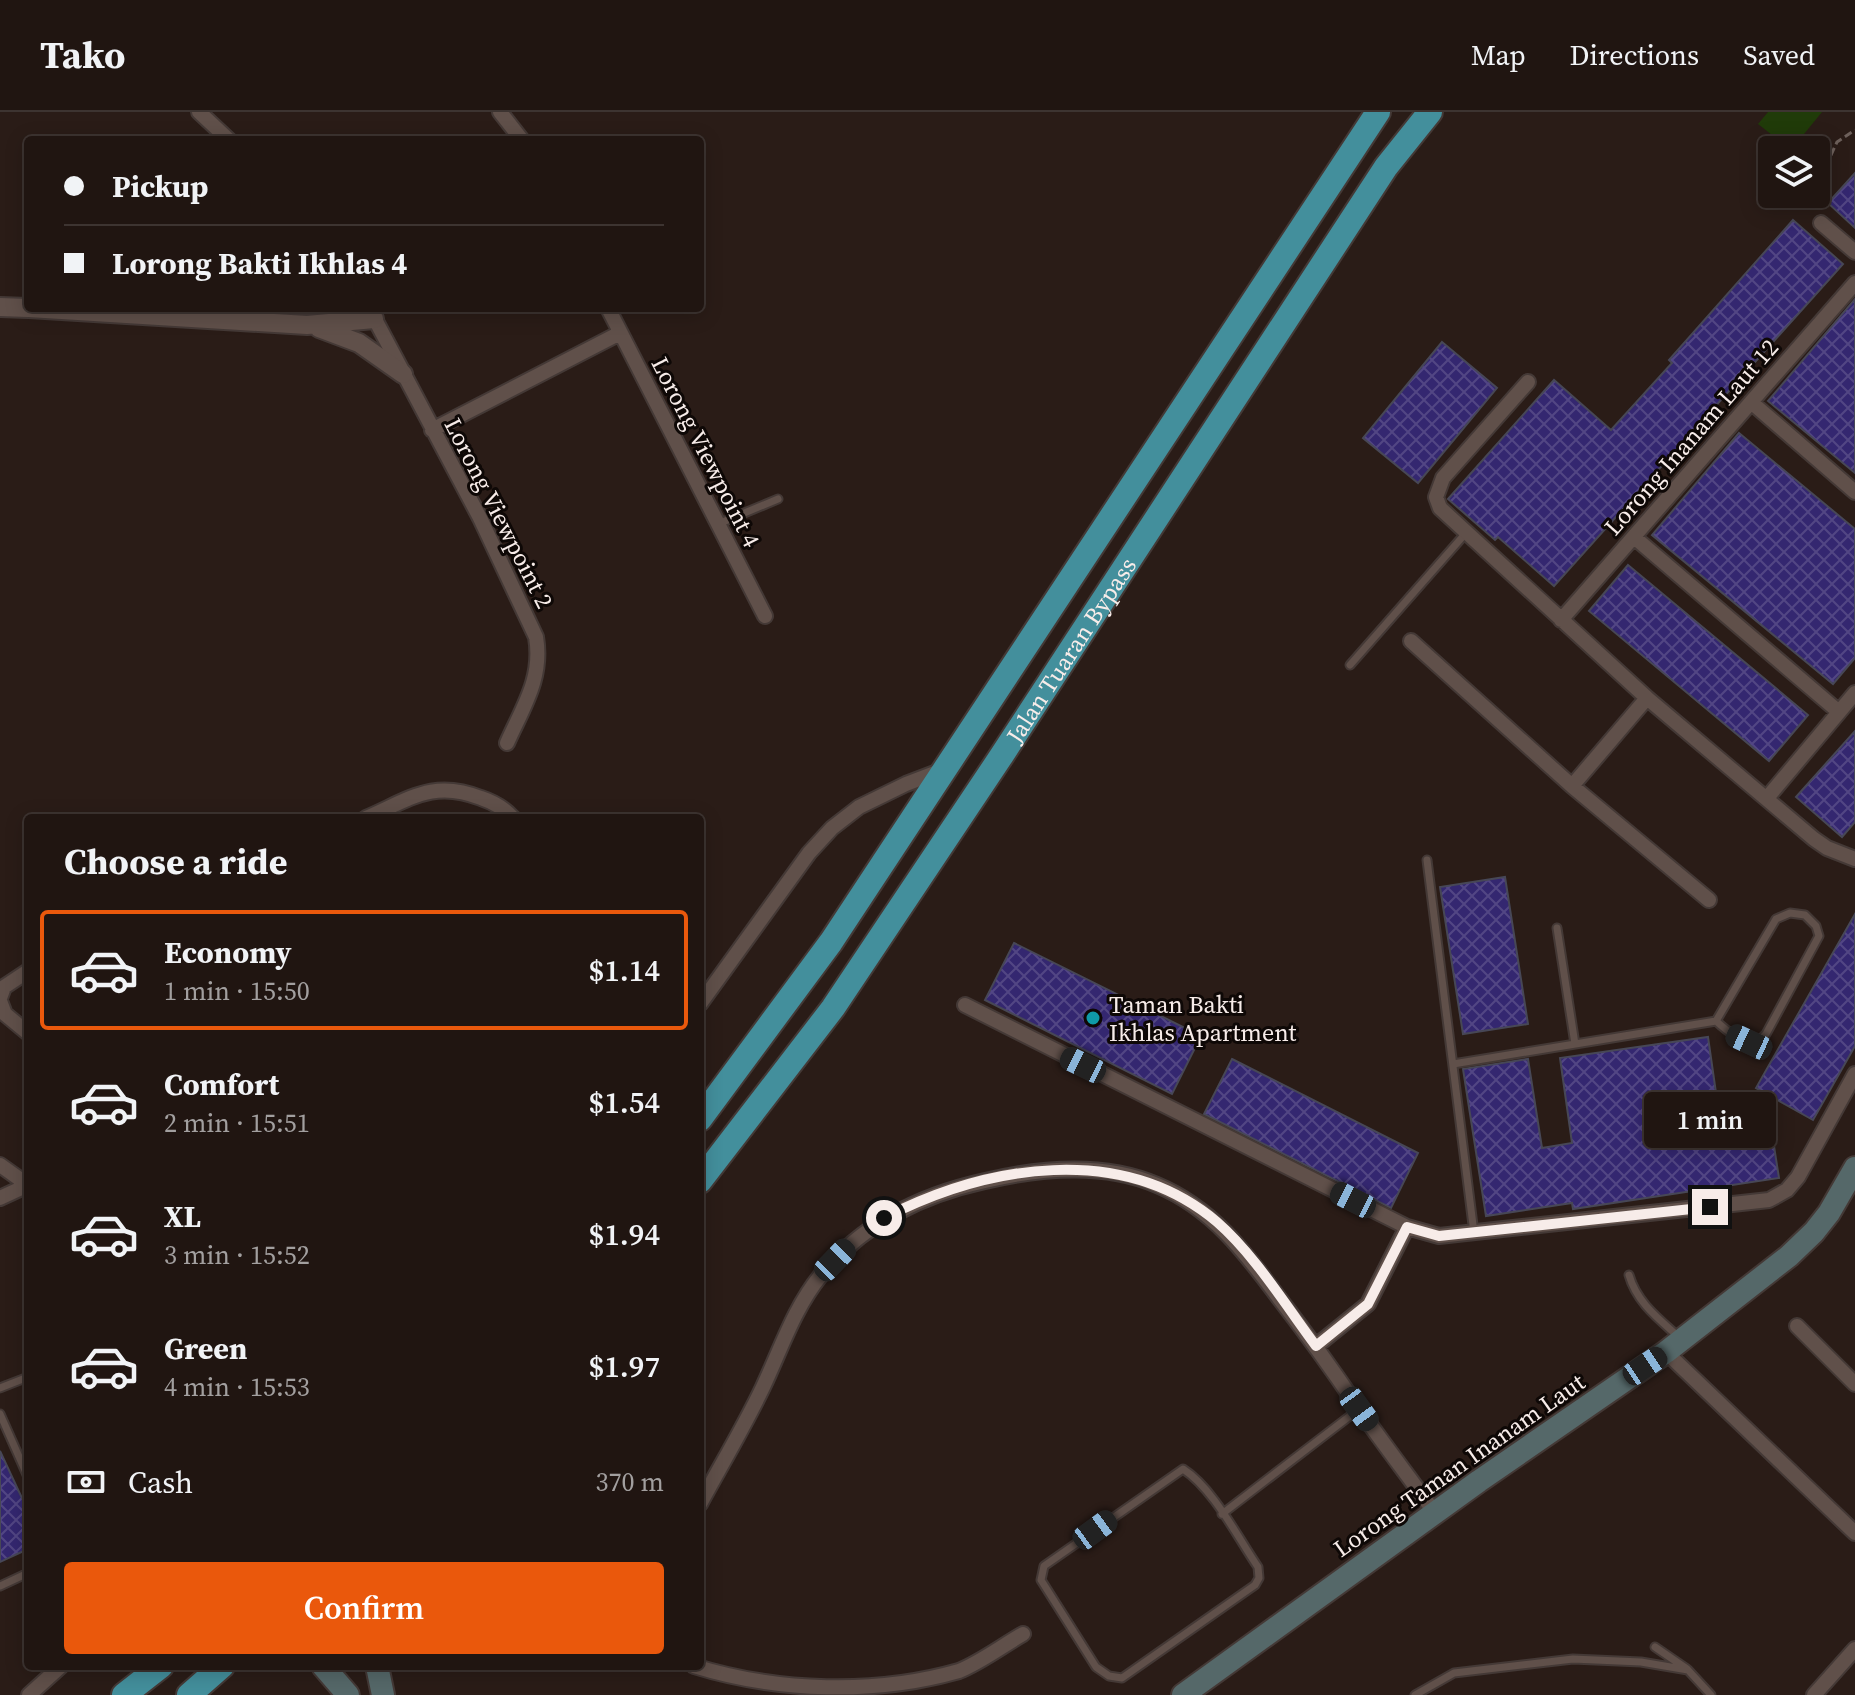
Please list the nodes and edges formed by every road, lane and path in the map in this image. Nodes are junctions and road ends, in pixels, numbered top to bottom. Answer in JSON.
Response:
{"nodes":[{"id":1,"x":199,"y":112,"type":"edge"},
{"id":2,"x":500,"y":112,"type":"edge"},
{"id":3,"x":1378,"y":112,"type":"edge"},
{"id":4,"x":1430,"y":112,"type":"edge"},
{"id":5,"x":1855,"y":130,"type":"edge"},
{"id":6,"x":225,"y":136,"type":"edge"},
{"id":7,"x":519,"y":136,"type":"edge"},
{"id":8,"x":1830,"y":156,"type":"edge"},
{"id":9,"x":1821,"y":223,"type":"dead end"},
{"id":10,"x":1855,"y":252,"type":"edge"},
{"id":11,"x":1855,"y":283,"type":"edge"},
{"id":12,"x":0,"y":307,"type":"edge"},
{"id":13,"x":24,"y":308,"type":"edge"},
{"id":14,"x":101,"y":312,"type":"edge"},
{"id":15,"x":274,"y":312,"type":"edge"},
{"id":16,"x":610,"y":312,"type":"edge"},
{"id":17,"x":372,"y":313,"type":"edge"},
{"id":18,"x":264,"y":321,"type":"junction"},
{"id":19,"x":307,"y":325,"type":"junction"},
{"id":20,"x":620,"y":333,"type":"junction"},
{"id":21,"x":403,"y":374,"type":"junction"},
{"id":22,"x":1528,"y":382,"type":"dead end"},
{"id":23,"x":1751,"y":402,"type":"junction"},
{"id":24,"x":432,"y":430,"type":"junction"},
{"id":25,"x":1855,"y":492,"type":"edge"},
{"id":26,"x":778,"y":499,"type":"dead end"},
{"id":27,"x":718,"y":524,"type":"junction"},
{"id":28,"x":1465,"y":534,"type":"junction"},
{"id":29,"x":1634,"y":537,"type":"junction"},
{"id":30,"x":765,"y":616,"type":"dead end"},
{"id":31,"x":1561,"y":620,"type":"junction"},
{"id":32,"x":1411,"y":641,"type":"dead end"},
{"id":33,"x":1350,"y":665,"type":"dead end"},
{"id":34,"x":1855,"y":693,"type":"edge"},
{"id":35,"x":1647,"y":698,"type":"junction"},
{"id":36,"x":1839,"y":712,"type":"junction"},
{"id":37,"x":507,"y":743,"type":"dead end"},
{"id":38,"x":944,"y":770,"type":"junction"},
{"id":39,"x":1572,"y":786,"type":"junction"},
{"id":40,"x":1767,"y":798,"type":"junction"},
{"id":41,"x":375,"y":814,"type":"edge"},
{"id":42,"x":507,"y":814,"type":"edge"},
{"id":43,"x":1855,"y":859,"type":"edge"},
{"id":44,"x":1427,"y":860,"type":"dead end"},
{"id":45,"x":1709,"y":900,"type":"dead end"},
{"id":46,"x":1557,"y":928,"type":"dead end"},
{"id":47,"x":24,"y":974,"type":"edge"},
{"id":48,"x":704,"y":994,"type":"edge"},
{"id":49,"x":0,"y":999,"type":"edge"},
{"id":50,"x":965,"y":1005,"type":"dead end"},
{"id":51,"x":1716,"y":1021,"type":"junction"},
{"id":52,"x":24,"y":1030,"type":"edge"},
{"id":53,"x":1575,"y":1044,"type":"junction"},
{"id":54,"x":1453,"y":1064,"type":"junction"},
{"id":55,"x":1855,"y":1074,"type":"edge"},
{"id":56,"x":704,"y":1114,"type":"edge"},
{"id":57,"x":0,"y":1165,"type":"edge"},
{"id":58,"x":1855,"y":1168,"type":"edge"},
{"id":59,"x":704,"y":1176,"type":"edge"},
{"id":60,"x":24,"y":1182,"type":"edge"},
{"id":61,"x":24,"y":1187,"type":"edge"},
{"id":62,"x":0,"y":1198,"type":"edge"},
{"id":63,"x":1407,"y":1227,"type":"junction"},
{"id":64,"x":1474,"y":1233,"type":"junction"},
{"id":65,"x":1629,"y":1275,"type":"dead end"},
{"id":66,"x":1797,"y":1326,"type":"dead end"},
{"id":67,"x":1316,"y":1346,"type":"junction"},
{"id":68,"x":1674,"y":1346,"type":"junction"},
{"id":69,"x":24,"y":1379,"type":"edge"},
{"id":70,"x":1855,"y":1384,"type":"edge"},
{"id":71,"x":0,"y":1388,"type":"edge"},
{"id":72,"x":1359,"y":1409,"type":"junction"},
{"id":73,"x":0,"y":1414,"type":"edge"},
{"id":74,"x":24,"y":1468,"type":"edge"},
{"id":75,"x":704,"y":1497,"type":"edge"},
{"id":76,"x":1435,"y":1513,"type":"junction"},
{"id":77,"x":1222,"y":1514,"type":"junction"},
{"id":78,"x":1855,"y":1533,"type":"edge"},
{"id":79,"x":24,"y":1575,"type":"edge"},
{"id":80,"x":0,"y":1586,"type":"edge"},
{"id":81,"x":1023,"y":1634,"type":"dead end"},
{"id":82,"x":1655,"y":1647,"type":"dead end"},
{"id":83,"x":1855,"y":1649,"type":"edge"},
{"id":84,"x":704,"y":1668,"type":"edge"},
{"id":85,"x":57,"y":1670,"type":"edge"},
{"id":86,"x":156,"y":1670,"type":"edge"},
{"id":87,"x":326,"y":1670,"type":"edge"},
{"id":88,"x":378,"y":1670,"type":"edge"},
{"id":89,"x":1688,"y":1670,"type":"junction"},
{"id":90,"x":29,"y":1695,"type":"edge"},
{"id":91,"x":124,"y":1695,"type":"edge"},
{"id":92,"x":348,"y":1695,"type":"edge"},
{"id":93,"x":383,"y":1695,"type":"edge"},
{"id":94,"x":1183,"y":1695,"type":"edge"},
{"id":95,"x":1415,"y":1695,"type":"edge"},
{"id":96,"x":1711,"y":1695,"type":"edge"},
{"id":97,"x":1814,"y":1695,"type":"edge"}],
"edges":[{"from":1,"to":6,"type":"street"},
{"from":2,"to":7,"type":"street"},
{"from":3,"to":38,"type":"highway","name":"Jalan Tuaran Bypass"},
{"from":4,"to":59,"type":"highway","name":"Jalan Tuaran Bypass"},
{"from":5,"to":8,"type":"path"},
{"from":9,"to":10,"type":"street"},
{"from":11,"to":23,"type":"street","name":"Lorong Inanam Laut 12"},
{"from":12,"to":13,"type":"street"},
{"from":14,"to":18,"type":"street"},
{"from":15,"to":18,"type":"street"},
{"from":16,"to":20,"type":"street","name":"Lorong Viewpoint 4"},
{"from":17,"to":19,"type":"street"},
{"from":17,"to":21,"type":"street","name":"Lorong Viewpoint 2"},
{"from":18,"to":19,"type":"street"},
{"from":19,"to":21,"type":"street"},
{"from":20,"to":24,"type":"street"},
{"from":20,"to":27,"type":"street","name":"Lorong Viewpoint 4"},
{"from":21,"to":24,"type":"street","name":"Lorong Viewpoint 2"},
{"from":22,"to":28,"type":"street"},
{"from":23,"to":25,"type":"street"},
{"from":23,"to":29,"type":"street","name":"Lorong Inanam Laut 12"},
{"from":24,"to":37,"type":"street","name":"Lorong Viewpoint 2"},
{"from":26,"to":27,"type":"lane"},
{"from":27,"to":30,"type":"street","name":"Lorong Viewpoint 4"},
{"from":28,"to":31,"type":"street"},
{"from":28,"to":33,"type":"lane"},
{"from":29,"to":31,"type":"street","name":"Lorong Inanam Laut 12"},
{"from":29,"to":36,"type":"street"},
{"from":31,"to":35,"type":"street"},
{"from":32,"to":39,"type":"street"},
{"from":34,"to":36,"type":"street"},
{"from":35,"to":39,"type":"street"},
{"from":35,"to":40,"type":"street"},
{"from":36,"to":40,"type":"street"},
{"from":38,"to":48,"type":"street"},
{"from":38,"to":56,"type":"highway","name":"Jalan Tuaran Bypass"},
{"from":39,"to":45,"type":"street"},
{"from":40,"to":43,"type":"street"},
{"from":41,"to":42,"type":"street"},
{"from":44,"to":54,"type":"lane"},
{"from":46,"to":53,"type":"lane"},
{"from":47,"to":49,"type":"street"},
{"from":49,"to":52,"type":"street"},
{"from":50,"to":63,"type":"street"},
{"from":51,"to":51,"type":"lane"},
{"from":51,"to":53,"type":"lane"},
{"from":53,"to":54,"type":"lane"},
{"from":54,"to":64,"type":"lane"},
{"from":55,"to":64,"type":"street"},
{"from":57,"to":60,"type":"street"},
{"from":58,"to":68,"type":"main road","name":"Lorong Taman Inanam Laut"},
{"from":61,"to":62,"type":"street"},
{"from":63,"to":64,"type":"street"},
{"from":63,"to":67,"type":"street"},
{"from":65,"to":68,"type":"lane"},
{"from":66,"to":70,"type":"street"},
{"from":67,"to":72,"type":"street"},
{"from":67,"to":75,"type":"street"},
{"from":68,"to":76,"type":"main road","name":"Lorong Taman Inanam Laut"},
{"from":68,"to":78,"type":"street"},
{"from":69,"to":71,"type":"lane"},
{"from":72,"to":76,"type":"street"},
{"from":72,"to":77,"type":"lane"},
{"from":73,"to":74,"type":"lane"},
{"from":76,"to":94,"type":"main road","name":"Lorong Taman Inanam Laut"},
{"from":77,"to":77,"type":"lane"},
{"from":79,"to":80,"type":"lane"},
{"from":81,"to":84,"type":"street"},
{"from":82,"to":89,"type":"lane"},
{"from":83,"to":97,"type":"street"},
{"from":85,"to":90,"type":"street"},
{"from":86,"to":91,"type":"highway"},
{"from":87,"to":92,"type":"main road"},
{"from":88,"to":93,"type":"main road"},
{"from":89,"to":95,"type":"lane"},
{"from":89,"to":96,"type":"lane"}]}
